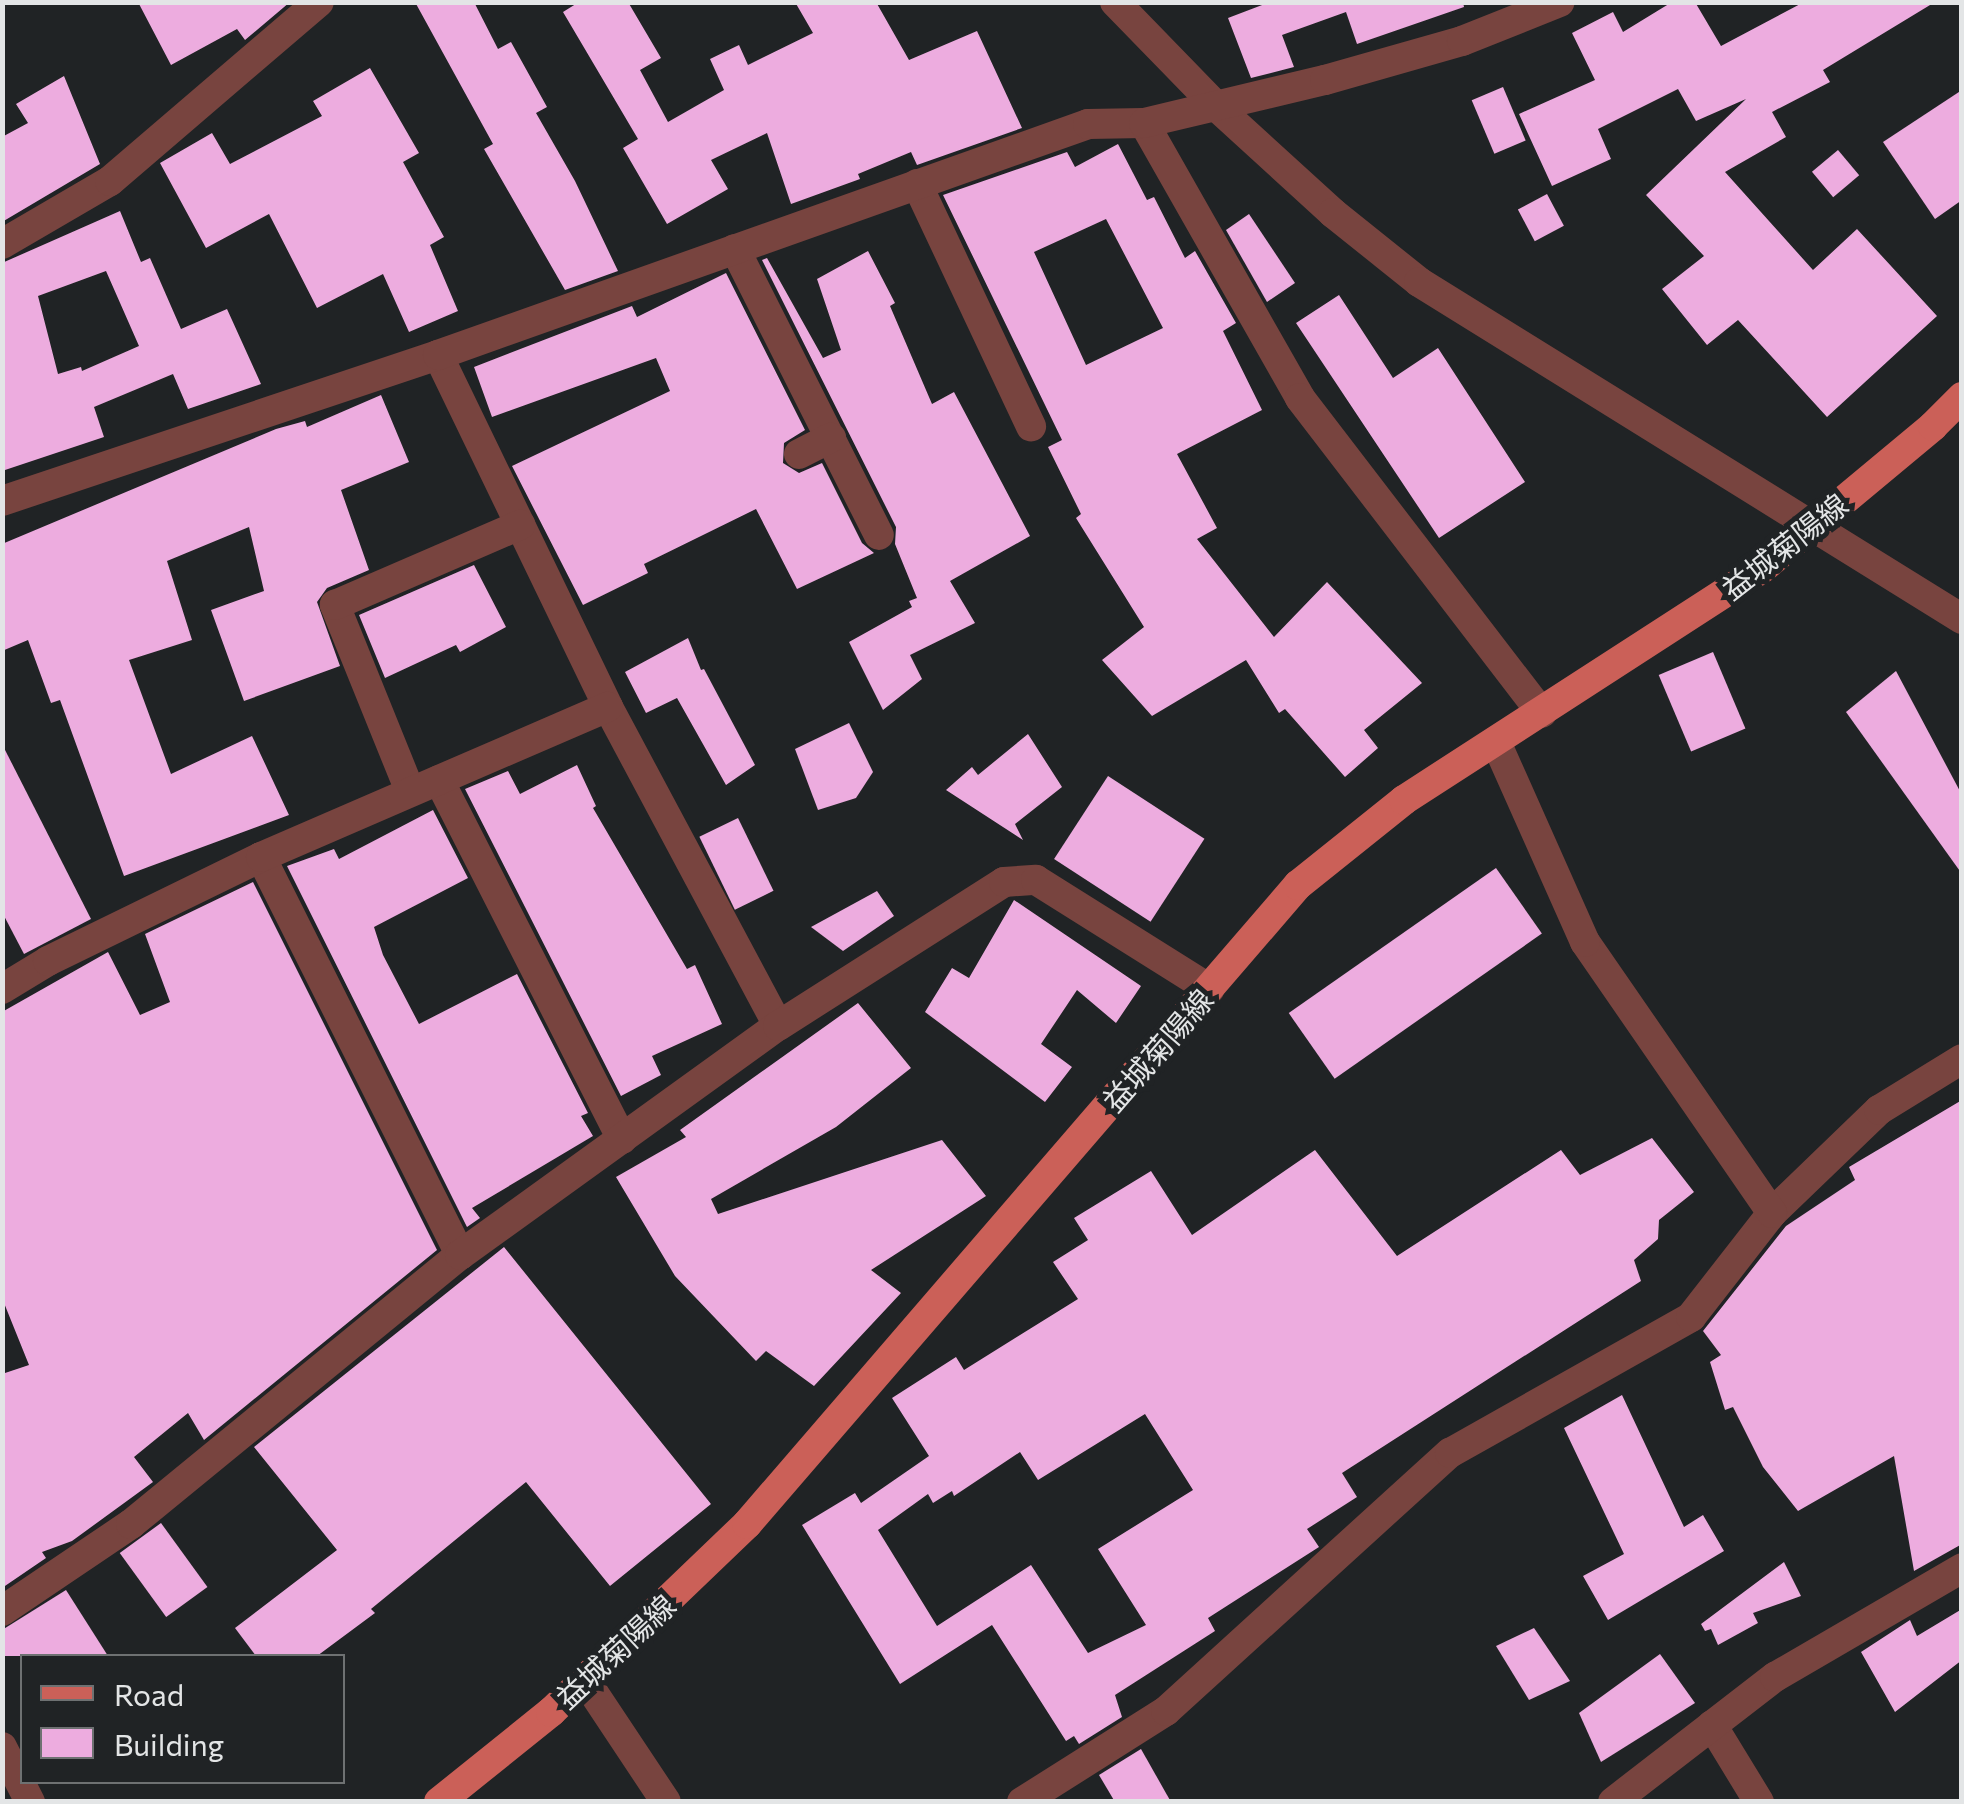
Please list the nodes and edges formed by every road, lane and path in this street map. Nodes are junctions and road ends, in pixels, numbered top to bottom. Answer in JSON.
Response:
{"nodes":[{"id":1,"x":318,"y":2,"type":"edge"},
{"id":2,"x":1115,"y":2,"type":"edge"},
{"id":3,"x":1560,"y":2,"type":"edge"},
{"id":4,"x":1218,"y":108,"type":"junction"},
{"id":5,"x":1144,"y":123,"type":"junction"},
{"id":6,"x":917,"y":184,"type":"junction"},
{"id":7,"x":2,"y":244,"type":"edge"},
{"id":8,"x":735,"y":249,"type":"junction"},
{"id":9,"x":438,"y":355,"type":"junction"},
{"id":10,"x":1962,"y":397,"type":"edge"},
{"id":11,"x":1031,"y":426,"type":"dead end"},
{"id":12,"x":831,"y":438,"type":"junction"},
{"id":13,"x":799,"y":454,"type":"dead end"},
{"id":14,"x":2,"y":502,"type":"edge"},
{"id":15,"x":1815,"y":524,"type":"junction"},
{"id":16,"x":520,"y":525,"type":"junction"},
{"id":17,"x":879,"y":535,"type":"dead end"},
{"id":18,"x":1962,"y":619,"type":"edge"},
{"id":19,"x":608,"y":706,"type":"junction"},
{"id":20,"x":1542,"y":713,"type":"junction"},
{"id":21,"x":1496,"y":742,"type":"junction"},
{"id":22,"x":440,"y":780,"type":"junction"},
{"id":23,"x":410,"y":791,"type":"junction"},
{"id":24,"x":261,"y":857,"type":"junction"},
{"id":25,"x":2,"y":988,"type":"edge"},
{"id":26,"x":1210,"y":989,"type":"junction"},
{"id":27,"x":778,"y":1026,"type":"junction"},
{"id":28,"x":1962,"y":1059,"type":"edge"},
{"id":29,"x":622,"y":1139,"type":"junction"},
{"id":30,"x":1772,"y":1214,"type":"junction"},
{"id":31,"x":460,"y":1255,"type":"junction"},
{"id":32,"x":1962,"y":1568,"type":"edge"},
{"id":33,"x":2,"y":1612,"type":"edge"},
{"id":34,"x":585,"y":1680,"type":"junction"},
{"id":35,"x":1712,"y":1726,"type":"junction"},
{"id":36,"x":2,"y":1747,"type":"edge"},
{"id":37,"x":20,"y":1782,"type":"edge"},
{"id":38,"x":1646,"y":1791,"type":"edge"},
{"id":39,"x":439,"y":1802,"type":"edge"},
{"id":40,"x":666,"y":1802,"type":"edge"},
{"id":41,"x":1022,"y":1802,"type":"edge"},
{"id":42,"x":1613,"y":1802,"type":"edge"},
{"id":43,"x":1759,"y":1802,"type":"edge"}],
"edges":[{"from":1,"to":7,"type":"street"},
{"from":2,"to":4,"type":"street"},
{"from":3,"to":4,"type":"street"},
{"from":4,"to":5,"type":"street"},
{"from":4,"to":15,"type":"street"},
{"from":5,"to":6,"type":"street"},
{"from":5,"to":20,"type":"street"},
{"from":6,"to":8,"type":"street"},
{"from":6,"to":11,"type":"street"},
{"from":8,"to":9,"type":"street"},
{"from":8,"to":12,"type":"street"},
{"from":9,"to":14,"type":"street"},
{"from":9,"to":16,"type":"street"},
{"from":10,"to":15,"type":"main road","name":"益城菊陽線"},
{"from":12,"to":13,"type":"street"},
{"from":12,"to":17,"type":"street"},
{"from":15,"to":18,"type":"street"},
{"from":15,"to":20,"type":"main road","name":"益城菊陽線"},
{"from":16,"to":19,"type":"street"},
{"from":16,"to":23,"type":"street"},
{"from":19,"to":22,"type":"street"},
{"from":19,"to":27,"type":"street"},
{"from":20,"to":21,"type":"main road","name":"益城菊陽線"},
{"from":21,"to":26,"type":"main road","name":"益城菊陽線"},
{"from":21,"to":30,"type":"street"},
{"from":22,"to":23,"type":"street"},
{"from":22,"to":29,"type":"street"},
{"from":23,"to":24,"type":"street"},
{"from":24,"to":25,"type":"street"},
{"from":24,"to":31,"type":"street"},
{"from":26,"to":27,"type":"street"},
{"from":26,"to":34,"type":"main road","name":"益城菊陽線"},
{"from":27,"to":29,"type":"street"},
{"from":28,"to":30,"type":"street"},
{"from":29,"to":31,"type":"street"},
{"from":30,"to":41,"type":"street"},
{"from":31,"to":33,"type":"street"},
{"from":32,"to":35,"type":"street"},
{"from":34,"to":39,"type":"main road","name":"益城菊陽線"},
{"from":34,"to":40,"type":"street"},
{"from":35,"to":38,"type":"street"},
{"from":35,"to":43,"type":"street"},
{"from":36,"to":37,"type":"street"},
{"from":38,"to":42,"type":"street"}]}
